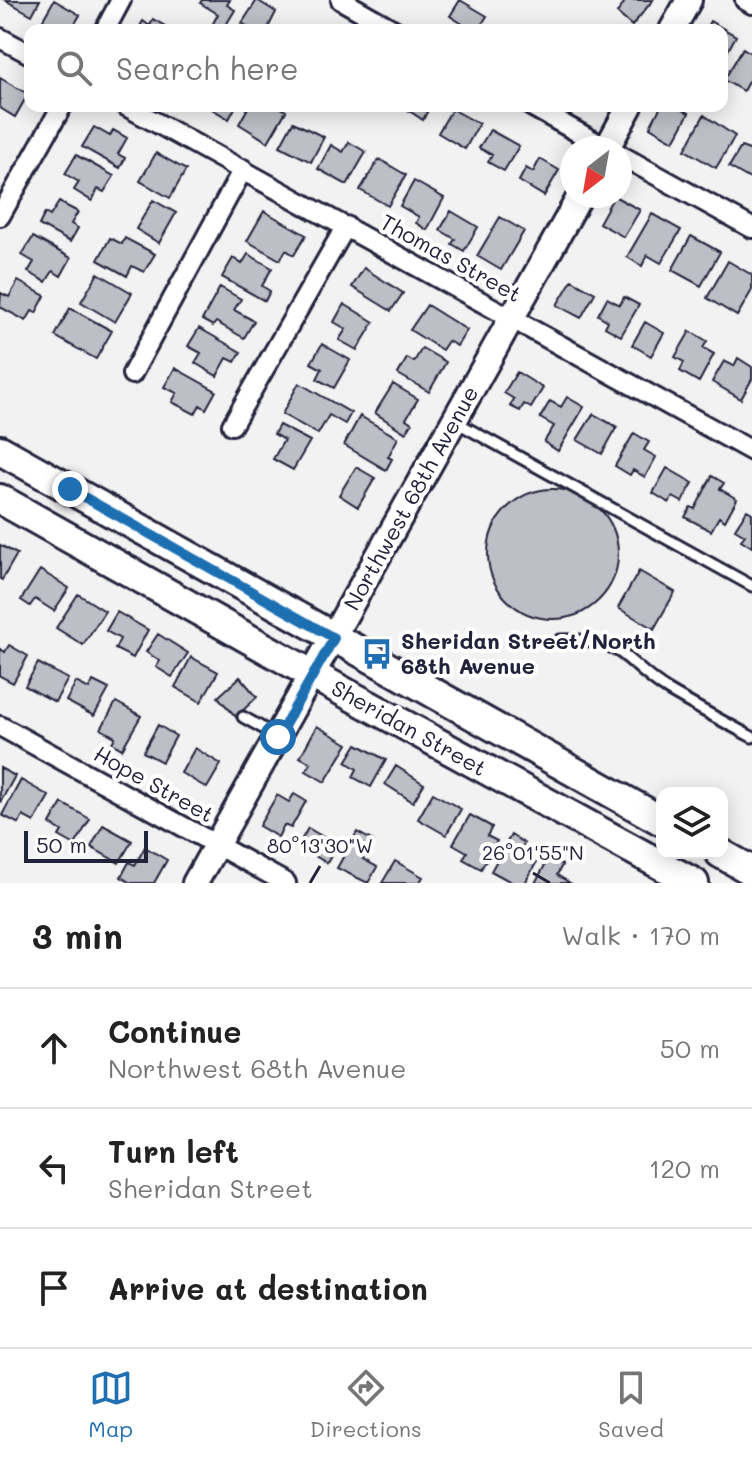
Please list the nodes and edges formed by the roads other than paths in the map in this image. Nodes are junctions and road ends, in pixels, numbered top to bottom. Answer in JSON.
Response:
{"nodes":[{"id":1,"x":121,"y":0,"type":"edge"},
{"id":2,"x":341,"y":0,"type":"edge"},
{"id":3,"x":689,"y":0,"type":"edge"},
{"id":4,"x":745,"y":0,"type":"edge"},
{"id":5,"x":752,"y":4,"type":"edge"},
{"id":6,"x":108,"y":24,"type":"edge"},
{"id":7,"x":383,"y":24,"type":"edge"},
{"id":8,"x":675,"y":24,"type":"edge"},
{"id":9,"x":0,"y":38,"type":"edge"},
{"id":10,"x":24,"y":51,"type":"edge"},
{"id":11,"x":59,"y":112,"type":"edge"},
{"id":12,"x":137,"y":112,"type":"edge"},
{"id":13,"x":542,"y":112,"type":"edge"},
{"id":14,"x":627,"y":112,"type":"edge"},
{"id":15,"x":585,"y":136,"type":"edge"},
{"id":16,"x":614,"y":136,"type":"edge"},
{"id":17,"x":632,"y":162,"type":"edge"},
{"id":18,"x":243,"y":169,"type":"junction"},
{"id":19,"x":573,"y":208,"type":"edge"},
{"id":20,"x":0,"y":216,"type":"edge"},
{"id":21,"x":346,"y":226,"type":"junction"},
{"id":22,"x":752,"y":228,"type":"edge"},
{"id":23,"x":509,"y":319,"type":"junction"},
{"id":24,"x":132,"y":374,"type":"dead end"},
{"id":25,"x":453,"y":420,"type":"junction"},
{"id":26,"x":232,"y":425,"type":"dead end"},
{"id":27,"x":0,"y":450,"type":"edge"},
{"id":28,"x":752,"y":451,"type":"edge"},
{"id":29,"x":0,"y":499,"type":"edge"},
{"id":30,"x":752,"y":586,"type":"edge"},
{"id":31,"x":334,"y":638,"type":"junction"},
{"id":32,"x":560,"y":640,"type":"dead end"},
{"id":33,"x":313,"y":675,"type":"junction"},
{"id":34,"x":243,"y":717,"type":"dead end"},
{"id":35,"x":0,"y":726,"type":"edge"},
{"id":36,"x":278,"y":737,"type":"junction"},
{"id":37,"x":752,"y":737,"type":"edge"},
{"id":38,"x":656,"y":818,"type":"edge"},
{"id":39,"x":216,"y":845,"type":"junction"},
{"id":40,"x":728,"y":858,"type":"edge"},
{"id":41,"x":752,"y":871,"type":"edge"},
{"id":42,"x":195,"y":883,"type":"edge"},
{"id":43,"x":286,"y":883,"type":"edge"},
{"id":44,"x":694,"y":883,"type":"edge"}],
"edges":[{"from":1,"to":6,"type":"street"},
{"from":2,"to":7,"type":"street"},
{"from":3,"to":8,"type":"street"},
{"from":4,"to":5,"type":"street"},
{"from":9,"to":10,"type":"street"},
{"from":11,"to":20,"type":"street"},
{"from":12,"to":18,"type":"street","name":"Thomas Street"},
{"from":13,"to":15,"type":"street"},
{"from":14,"to":16,"type":"street"},
{"from":17,"to":22,"type":"street"},
{"from":18,"to":21,"type":"street","name":"Thomas Street"},
{"from":18,"to":24,"type":"street"},
{"from":19,"to":23,"type":"street","name":"Northwest 68th Avenue"},
{"from":21,"to":23,"type":"street","name":"Thomas Street"},
{"from":21,"to":26,"type":"street"},
{"from":23,"to":25,"type":"street","name":"Northwest 68th Avenue"},
{"from":23,"to":28,"type":"street","name":"Thomas Street"},
{"from":25,"to":30,"type":"lane"},
{"from":25,"to":31,"type":"street","name":"Northwest 68th Avenue"},
{"from":27,"to":31,"type":"main road","name":"Sheridan Street"},
{"from":29,"to":33,"type":"main road","name":"Sheridan Street"},
{"from":31,"to":33,"type":"street","name":"Northwest 68th Avenue"},
{"from":31,"to":38,"type":"main road","name":"Sheridan Street"},
{"from":32,"to":37,"type":"lane"},
{"from":33,"to":36,"type":"street","name":"Northwest 68th Avenue"},
{"from":33,"to":44,"type":"main road","name":"Sheridan Street"},
{"from":34,"to":36,"type":"lane"},
{"from":35,"to":39,"type":"street","name":"Hope Street"},
{"from":36,"to":39,"type":"street","name":"Northwest 68th Avenue"},
{"from":39,"to":42,"type":"street","name":"Northwest 68th Avenue"},
{"from":39,"to":43,"type":"street","name":"Hope Street"},
{"from":40,"to":41,"type":"main road"}]}
